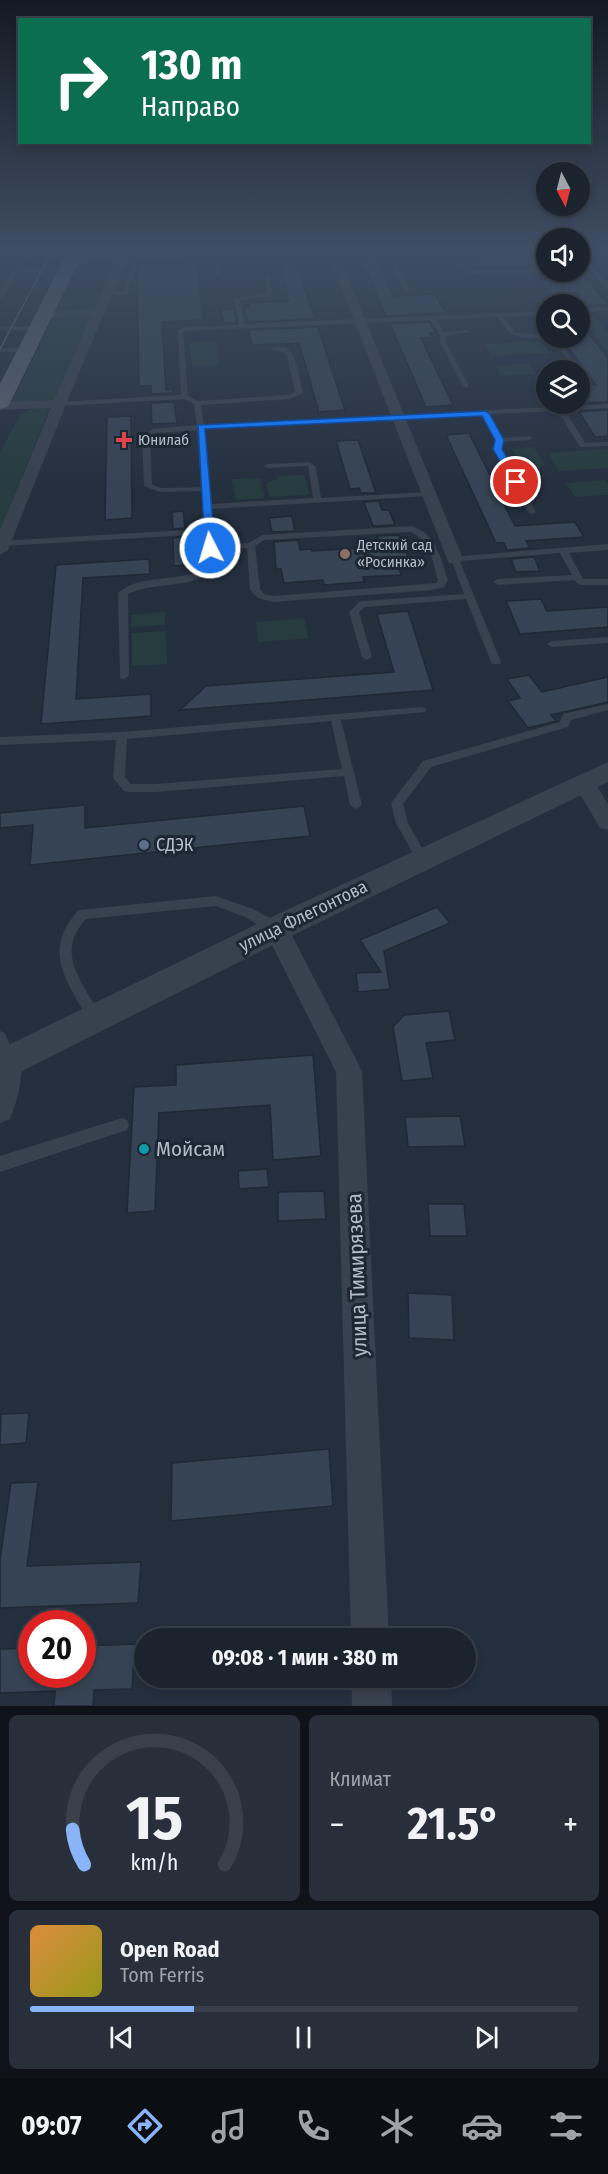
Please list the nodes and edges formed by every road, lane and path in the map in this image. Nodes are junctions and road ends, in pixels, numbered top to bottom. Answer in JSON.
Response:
{"nodes":[{"id":1,"x":36,"y":331,"type":"edge"},
{"id":2,"x":91,"y":331,"type":"edge"},
{"id":3,"x":181,"y":331,"type":"edge"},
{"id":4,"x":365,"y":331,"type":"edge"},
{"id":5,"x":440,"y":331,"type":"edge"},
{"id":6,"x":509,"y":331,"type":"edge"},
{"id":7,"x":467,"y":332,"type":"dead end"},
{"id":8,"x":442,"y":334,"type":"junction"},
{"id":9,"x":536,"y":337,"type":"edge"},
{"id":10,"x":562,"y":348,"type":"edge"},
{"id":11,"x":274,"y":349,"type":"dead end"},
{"id":12,"x":0,"y":350,"type":"edge"},
{"id":13,"x":26,"y":350,"type":"junction"},
{"id":14,"x":571,"y":360,"type":"edge"},
{"id":15,"x":466,"y":386,"type":"dead end"},
{"id":16,"x":185,"y":397,"type":"junction"},
{"id":17,"x":197,"y":403,"type":"junction"},
{"id":18,"x":59,"y":404,"type":"junction"},
{"id":19,"x":0,"y":405,"type":"edge"},
{"id":20,"x":608,"y":406,"type":"edge"},
{"id":21,"x":590,"y":407,"type":"edge"},
{"id":22,"x":536,"y":410,"type":"edge"},
{"id":23,"x":485,"y":413,"type":"junction"},
{"id":24,"x":564,"y":414,"type":"edge"},
{"id":25,"x":397,"y":418,"type":"junction"},
{"id":26,"x":201,"y":427,"type":"junction"},
{"id":27,"x":529,"y":438,"type":"dead end"},
{"id":28,"x":499,"y":440,"type":"junction"},
{"id":29,"x":608,"y":444,"type":"edge"},
{"id":30,"x":268,"y":466,"type":"dead end"},
{"id":31,"x":205,"y":489,"type":"junction"},
{"id":32,"x":427,"y":494,"type":"junction"},
{"id":33,"x":317,"y":500,"type":"junction"},
{"id":34,"x":207,"y":507,"type":"junction"},
{"id":35,"x":532,"y":512,"type":"dead end"},
{"id":36,"x":208,"y":531,"type":"junction"},
{"id":37,"x":251,"y":545,"type":"junction"},
{"id":38,"x":1,"y":546,"type":"edge"},
{"id":39,"x":608,"y":547,"type":"edge"},
{"id":40,"x":210,"y":548,"type":"junction"},
{"id":41,"x":563,"y":550,"type":"junction"},
{"id":42,"x":455,"y":559,"type":"junction"},
{"id":43,"x":576,"y":577,"type":"junction"},
{"id":44,"x":498,"y":582,"type":"dead end"},
{"id":45,"x":608,"y":582,"type":"edge"},
{"id":46,"x":469,"y":596,"type":"junction"},
{"id":47,"x":608,"y":640,"type":"edge"},
{"id":48,"x":552,"y":644,"type":"dead end"},
{"id":49,"x":367,"y":657,"type":"dead end"},
{"id":50,"x":496,"y":662,"type":"dead end"},
{"id":51,"x":124,"y":676,"type":"dead end"},
{"id":52,"x":608,"y":707,"type":"edge"},
{"id":53,"x":421,"y":710,"type":"dead end"},
{"id":54,"x":335,"y":717,"type":"junction"},
{"id":55,"x":122,"y":736,"type":"junction"},
{"id":56,"x":0,"y":741,"type":"edge"},
{"id":57,"x":348,"y":772,"type":"junction"},
{"id":58,"x":596,"y":777,"type":"edge"},
{"id":59,"x":356,"y":805,"type":"dead end"},
{"id":60,"x":608,"y":822,"type":"edge"},
{"id":61,"x":422,"y":859,"type":"junction"},
{"id":62,"x":276,"y":929,"type":"junction"},
{"id":63,"x":95,"y":1019,"type":"junction"},
{"id":64,"x":3,"y":1055,"type":"edge"},
{"id":65,"x":0,"y":1110,"type":"edge"},
{"id":66,"x":122,"y":1125,"type":"dead end"},
{"id":67,"x":0,"y":1164,"type":"edge"},
{"id":68,"x":370,"y":1628,"type":"edge"},
{"id":69,"x":371,"y":1688,"type":"edge"},
{"id":70,"x":372,"y":1706,"type":"edge"}],
"edges":[{"from":1,"to":13,"type":"main road"},
{"from":2,"to":18,"type":"street"},
{"from":3,"to":16,"type":"lane"},
{"from":4,"to":25,"type":"street"},
{"from":5,"to":8,"type":"lane"},
{"from":6,"to":9,"type":"lane"},
{"from":7,"to":8,"type":"lane"},
{"from":8,"to":15,"type":"lane"},
{"from":10,"to":14,"type":"lane"},
{"from":11,"to":17,"type":"lane"},
{"from":12,"to":13,"type":"lane"},
{"from":13,"to":19,"type":"main road"},
{"from":16,"to":17,"type":"lane"},
{"from":16,"to":18,"type":"lane"},
{"from":17,"to":26,"type":"lane"},
{"from":18,"to":19,"type":"street"},
{"from":18,"to":38,"type":"street"},
{"from":20,"to":21,"type":"lane"},
{"from":22,"to":23,"type":"lane"},
{"from":23,"to":25,"type":"lane"},
{"from":23,"to":28,"type":"lane"},
{"from":24,"to":29,"type":"lane"},
{"from":25,"to":26,"type":"lane"},
{"from":25,"to":32,"type":"street"},
{"from":26,"to":31,"type":"lane"},
{"from":26,"to":31,"type":"lane"},
{"from":27,"to":28,"type":"lane"},
{"from":28,"to":35,"type":"lane"},
{"from":30,"to":33,"type":"lane"},
{"from":31,"to":34,"type":"lane"},
{"from":32,"to":33,"type":"lane"},
{"from":32,"to":42,"type":"street"},
{"from":33,"to":34,"type":"lane"},
{"from":34,"to":36,"type":"lane"},
{"from":36,"to":38,"type":"lane"},
{"from":36,"to":40,"type":"lane"},
{"from":37,"to":37,"type":"lane"},
{"from":37,"to":40,"type":"lane"},
{"from":39,"to":41,"type":"lane"},
{"from":40,"to":51,"type":"lane"},
{"from":41,"to":42,"type":"lane"},
{"from":41,"to":43,"type":"lane"},
{"from":42,"to":46,"type":"lane"},
{"from":43,"to":44,"type":"lane"},
{"from":43,"to":45,"type":"lane"},
{"from":46,"to":49,"type":"lane"},
{"from":46,"to":50,"type":"lane"},
{"from":47,"to":48,"type":"lane"},
{"from":52,"to":61,"type":"lane"},
{"from":53,"to":54,"type":"lane"},
{"from":54,"to":55,"type":"lane"},
{"from":54,"to":57,"type":"lane"},
{"from":55,"to":56,"type":"lane"},
{"from":55,"to":57,"type":"lane"},
{"from":57,"to":59,"type":"lane"},
{"from":58,"to":60,"type":"street"},
{"from":58,"to":61,"type":"street","name":"улица Флегонтова"},
{"from":61,"to":62,"type":"street","name":"улица Флегонтова"},
{"from":62,"to":63,"type":"street","name":"улица Флегонтова"},
{"from":62,"to":63,"type":"lane"},
{"from":62,"to":68,"type":"street","name":"улица Тимирязева"},
{"from":63,"to":64,"type":"street","name":"улица Флегонтова"},
{"from":64,"to":65,"type":"street"},
{"from":66,"to":67,"type":"lane"},
{"from":69,"to":70,"type":"street"}]}
